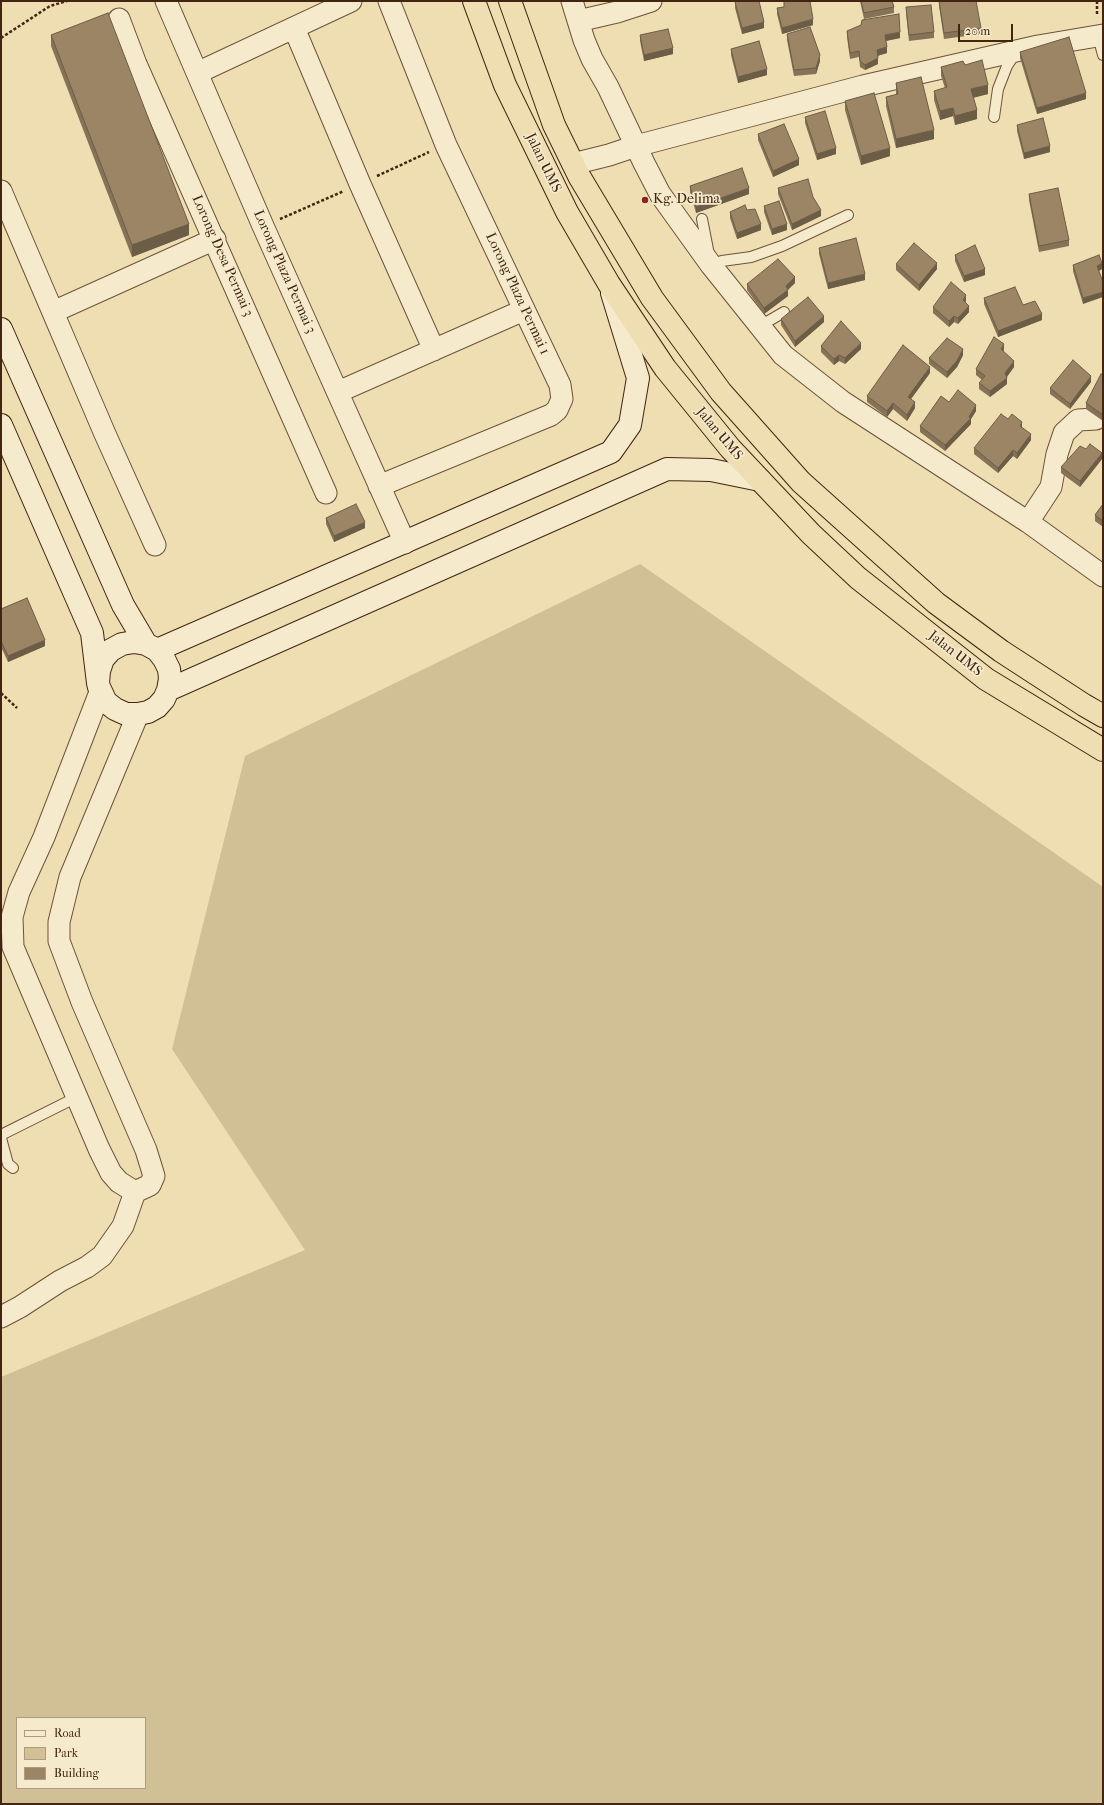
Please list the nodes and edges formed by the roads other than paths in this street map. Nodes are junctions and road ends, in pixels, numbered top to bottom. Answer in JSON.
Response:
{"nodes":[{"id":1,"x":166,"y":1,"type":"edge"},
{"id":2,"x":351,"y":1,"type":"edge"},
{"id":3,"x":389,"y":1,"type":"edge"},
{"id":4,"x":474,"y":1,"type":"edge"},
{"id":5,"x":510,"y":1,"type":"edge"},
{"id":6,"x":572,"y":1,"type":"edge"},
{"id":7,"x":651,"y":1,"type":"edge"},
{"id":8,"x":119,"y":19,"type":"dead end"},
{"id":9,"x":578,"y":21,"type":"junction"},
{"id":10,"x":294,"y":28,"type":"junction"},
{"id":11,"x":1102,"y":42,"type":"edge"},
{"id":12,"x":1016,"y":51,"type":"junction"},
{"id":13,"x":197,"y":73,"type":"junction"},
{"id":14,"x":994,"y":117,"type":"dead end"},
{"id":15,"x":636,"y":146,"type":"junction"},
{"id":16,"x":573,"y":164,"type":"junction"},
{"id":17,"x":1,"y":191,"type":"edge"},
{"id":18,"x":848,"y":215,"type":"dead end"},
{"id":19,"x":702,"y":219,"type":"dead end"},
{"id":20,"x":215,"y":239,"type":"junction"},
{"id":21,"x":711,"y":264,"type":"junction"},
{"id":22,"x":610,"y":284,"type":"junction"},
{"id":23,"x":524,"y":310,"type":"junction"},
{"id":24,"x":53,"y":312,"type":"junction"},
{"id":25,"x":784,"y":312,"type":"dead end"},
{"id":26,"x":760,"y":326,"type":"junction"},
{"id":27,"x":1,"y":329,"type":"edge"},
{"id":28,"x":434,"y":350,"type":"junction"},
{"id":29,"x":338,"y":392,"type":"junction"},
{"id":30,"x":1096,"y":419,"type":"edge"},
{"id":31,"x":1,"y":425,"type":"edge"},
{"id":32,"x":760,"y":480,"type":"junction"},
{"id":33,"x":379,"y":486,"type":"junction"},
{"id":34,"x":326,"y":493,"type":"dead end"},
{"id":35,"x":1028,"y":522,"type":"junction"},
{"id":36,"x":405,"y":543,"type":"junction"},
{"id":37,"x":155,"y":545,"type":"dead end"},
{"id":38,"x":1103,"y":576,"type":"edge"},
{"id":39,"x":152,"y":647,"type":"junction"},
{"id":40,"x":99,"y":687,"type":"junction"},
{"id":41,"x":168,"y":690,"type":"junction"},
{"id":42,"x":138,"y":714,"type":"junction"},
{"id":43,"x":1103,"y":716,"type":"edge"},
{"id":44,"x":1103,"y":750,"type":"edge"},
{"id":45,"x":77,"y":1096,"type":"junction"},
{"id":46,"x":1,"y":1137,"type":"edge"},
{"id":47,"x":12,"y":1168,"type":"dead end"},
{"id":48,"x":135,"y":1192,"type":"junction"},
{"id":49,"x":1,"y":1317,"type":"edge"}],
"edges":[{"from":1,"to":13,"type":"street","name":"Lorong Plaza Permai 3"},
{"from":2,"to":10,"type":"street"},
{"from":3,"to":23,"type":"street","name":"Lorong Plaza Permai 1"},
{"from":4,"to":22,"type":"highway","name":"Jalan UMS"},
{"from":5,"to":16,"type":"highway","name":"Jalan UMS"},
{"from":6,"to":9,"type":"street"},
{"from":7,"to":9,"type":"street"},
{"from":8,"to":20,"type":"street","name":"Lorong Desa Permai 3"},
{"from":9,"to":15,"type":"street"},
{"from":10,"to":13,"type":"street"},
{"from":10,"to":28,"type":"street"},
{"from":11,"to":12,"type":"street"},
{"from":12,"to":14,"type":"lane"},
{"from":12,"to":15,"type":"street"},
{"from":13,"to":29,"type":"street","name":"Lorong Plaza Permai 3"},
{"from":15,"to":16,"type":"street"},
{"from":15,"to":21,"type":"street"},
{"from":16,"to":43,"type":"highway","name":"Jalan UMS"},
{"from":17,"to":24,"type":"street"},
{"from":18,"to":21,"type":"lane"},
{"from":19,"to":21,"type":"lane"},
{"from":20,"to":24,"type":"street"},
{"from":20,"to":34,"type":"street","name":"Lorong Desa Permai 3"},
{"from":21,"to":26,"type":"street"},
{"from":22,"to":32,"type":"highway","name":"Jalan UMS"},
{"from":22,"to":36,"type":"street"},
{"from":23,"to":28,"type":"street"},
{"from":23,"to":33,"type":"street","name":"Lorong Plaza Permai 1"},
{"from":24,"to":37,"type":"street"},
{"from":25,"to":26,"type":"lane"},
{"from":26,"to":35,"type":"street"},
{"from":27,"to":39,"type":"street"},
{"from":28,"to":29,"type":"street"},
{"from":29,"to":33,"type":"street","name":"Lorong Plaza Permai 3"},
{"from":30,"to":35,"type":"street"},
{"from":31,"to":40,"type":"street"},
{"from":32,"to":41,"type":"street"},
{"from":32,"to":44,"type":"highway","name":"Jalan UMS"},
{"from":33,"to":36,"type":"street","name":"Lorong Plaza Permai 3"},
{"from":35,"to":38,"type":"street"},
{"from":36,"to":39,"type":"street"},
{"from":39,"to":40,"type":"street"},
{"from":39,"to":41,"type":"street"},
{"from":40,"to":42,"type":"street"},
{"from":40,"to":45,"type":"street"},
{"from":41,"to":42,"type":"street"},
{"from":42,"to":48,"type":"street"},
{"from":45,"to":46,"type":"lane"},
{"from":45,"to":48,"type":"street"},
{"from":46,"to":47,"type":"lane"},
{"from":48,"to":49,"type":"street"}]}
